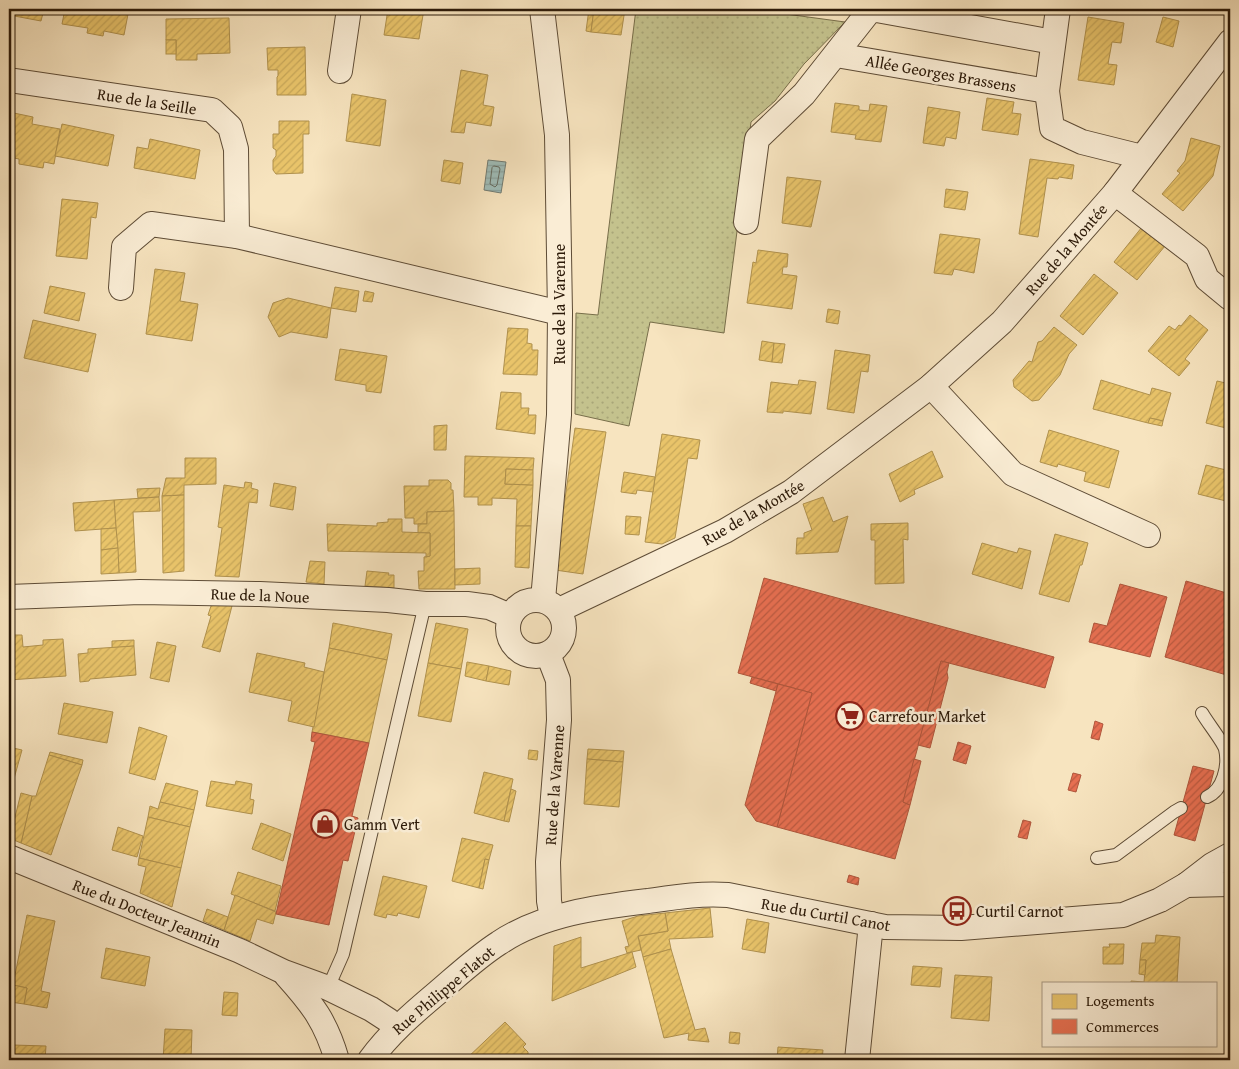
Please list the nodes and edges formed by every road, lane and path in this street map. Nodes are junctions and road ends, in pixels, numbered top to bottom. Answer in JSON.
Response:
{"nodes":[{"id":1,"x":349,"y":9,"type":"edge"},
{"id":2,"x":542,"y":9,"type":"edge"},
{"id":3,"x":871,"y":9,"type":"edge"},
{"id":4,"x":1058,"y":9,"type":"edge"},
{"id":5,"x":1053,"y":42,"type":"junction"},
{"id":6,"x":1230,"y":42,"type":"edge"},
{"id":7,"x":836,"y":55,"type":"junction"},
{"id":8,"x":340,"y":71,"type":"dead end"},
{"id":9,"x":9,"y":80,"type":"edge"},
{"id":10,"x":1047,"y":91,"type":"junction"},
{"id":11,"x":1142,"y":158,"type":"junction"},
{"id":12,"x":1115,"y":193,"type":"junction"},
{"id":13,"x":746,"y":222,"type":"dead end"},
{"id":14,"x":237,"y":236,"type":"junction"},
{"id":15,"x":121,"y":288,"type":"dead end"},
{"id":16,"x":1230,"y":298,"type":"edge"},
{"id":17,"x":560,"y":313,"type":"junction"},
{"id":18,"x":931,"y":386,"type":"junction"},
{"id":19,"x":1148,"y":535,"type":"dead end"},
{"id":20,"x":9,"y":597,"type":"edge"},
{"id":21,"x":425,"y":604,"type":"junction"},
{"id":22,"x":551,"y":605,"type":"junction"},
{"id":23,"x":510,"y":616,"type":"junction"},
{"id":24,"x":548,"y":654,"type":"junction"},
{"id":25,"x":1202,"y":713,"type":"dead end"},
{"id":26,"x":1207,"y":797,"type":"dead end"},
{"id":27,"x":1181,"y":808,"type":"dead end"},
{"id":28,"x":1230,"y":855,"type":"edge"},
{"id":29,"x":9,"y":856,"type":"edge"},
{"id":30,"x":1097,"y":858,"type":"dead end"},
{"id":31,"x":1230,"y":884,"type":"edge"},
{"id":32,"x":1186,"y":885,"type":"junction"},
{"id":33,"x":552,"y":918,"type":"junction"},
{"id":34,"x":871,"y":924,"type":"junction"},
{"id":35,"x":284,"y":972,"type":"junction"},
{"id":36,"x":328,"y":988,"type":"junction"},
{"id":37,"x":397,"y":1028,"type":"junction"},
{"id":38,"x":337,"y":1060,"type":"edge"},
{"id":39,"x":370,"y":1060,"type":"edge"},
{"id":40,"x":857,"y":1060,"type":"edge"}],
"edges":[{"from":1,"to":8,"type":"street"},
{"from":2,"to":17,"type":"street","name":"Rue de la Varenne"},
{"from":3,"to":5,"type":"street"},
{"from":3,"to":7,"type":"street"},
{"from":4,"to":5,"type":"street"},
{"from":5,"to":10,"type":"street"},
{"from":6,"to":11,"type":"street","name":"Rue de la Montée"},
{"from":7,"to":10,"type":"street","name":"Allée Georges Brassens"},
{"from":7,"to":13,"type":"street"},
{"from":9,"to":14,"type":"street","name":"Rue de la Seille"},
{"from":10,"to":11,"type":"street"},
{"from":11,"to":12,"type":"street","name":"Rue de la Montée"},
{"from":12,"to":16,"type":"street","name":"Rue de la Montée"},
{"from":12,"to":18,"type":"street","name":"Rue de la Montée"},
{"from":14,"to":15,"type":"street"},
{"from":14,"to":17,"type":"street"},
{"from":17,"to":22,"type":"street","name":"Rue de la Varenne"},
{"from":18,"to":19,"type":"street"},
{"from":18,"to":22,"type":"street","name":"Rue de la Montée"},
{"from":20,"to":21,"type":"street","name":"Rue de la Noue"},
{"from":21,"to":23,"type":"street","name":"Rue de la Noue"},
{"from":21,"to":36,"type":"lane"},
{"from":22,"to":23,"type":"street"},
{"from":22,"to":24,"type":"street"},
{"from":23,"to":24,"type":"street"},
{"from":24,"to":33,"type":"street","name":"Rue de la Varenne"},
{"from":25,"to":26,"type":"lane"},
{"from":27,"to":30,"type":"lane"},
{"from":28,"to":32,"type":"street","name":"Rue du Curtil Canot"},
{"from":29,"to":35,"type":"street","name":"Rue du Docteur Jeannin"},
{"from":31,"to":32,"type":"street","name":"Rue du Curtil Canot"},
{"from":32,"to":34,"type":"street","name":"Rue du Curtil Canot"},
{"from":33,"to":34,"type":"street","name":"Rue du Curtil Canot"},
{"from":33,"to":37,"type":"street","name":"Rue Philippe Flatot"},
{"from":34,"to":40,"type":"street"},
{"from":35,"to":36,"type":"street","name":"Rue du Docteur Jeannin"},
{"from":35,"to":38,"type":"street","name":"Rue du Docteur Jeannin"},
{"from":36,"to":37,"type":"street","name":"Rue du Docteur Jeannin"},
{"from":37,"to":39,"type":"street","name":"Rue Philippe Flatot"}]}
